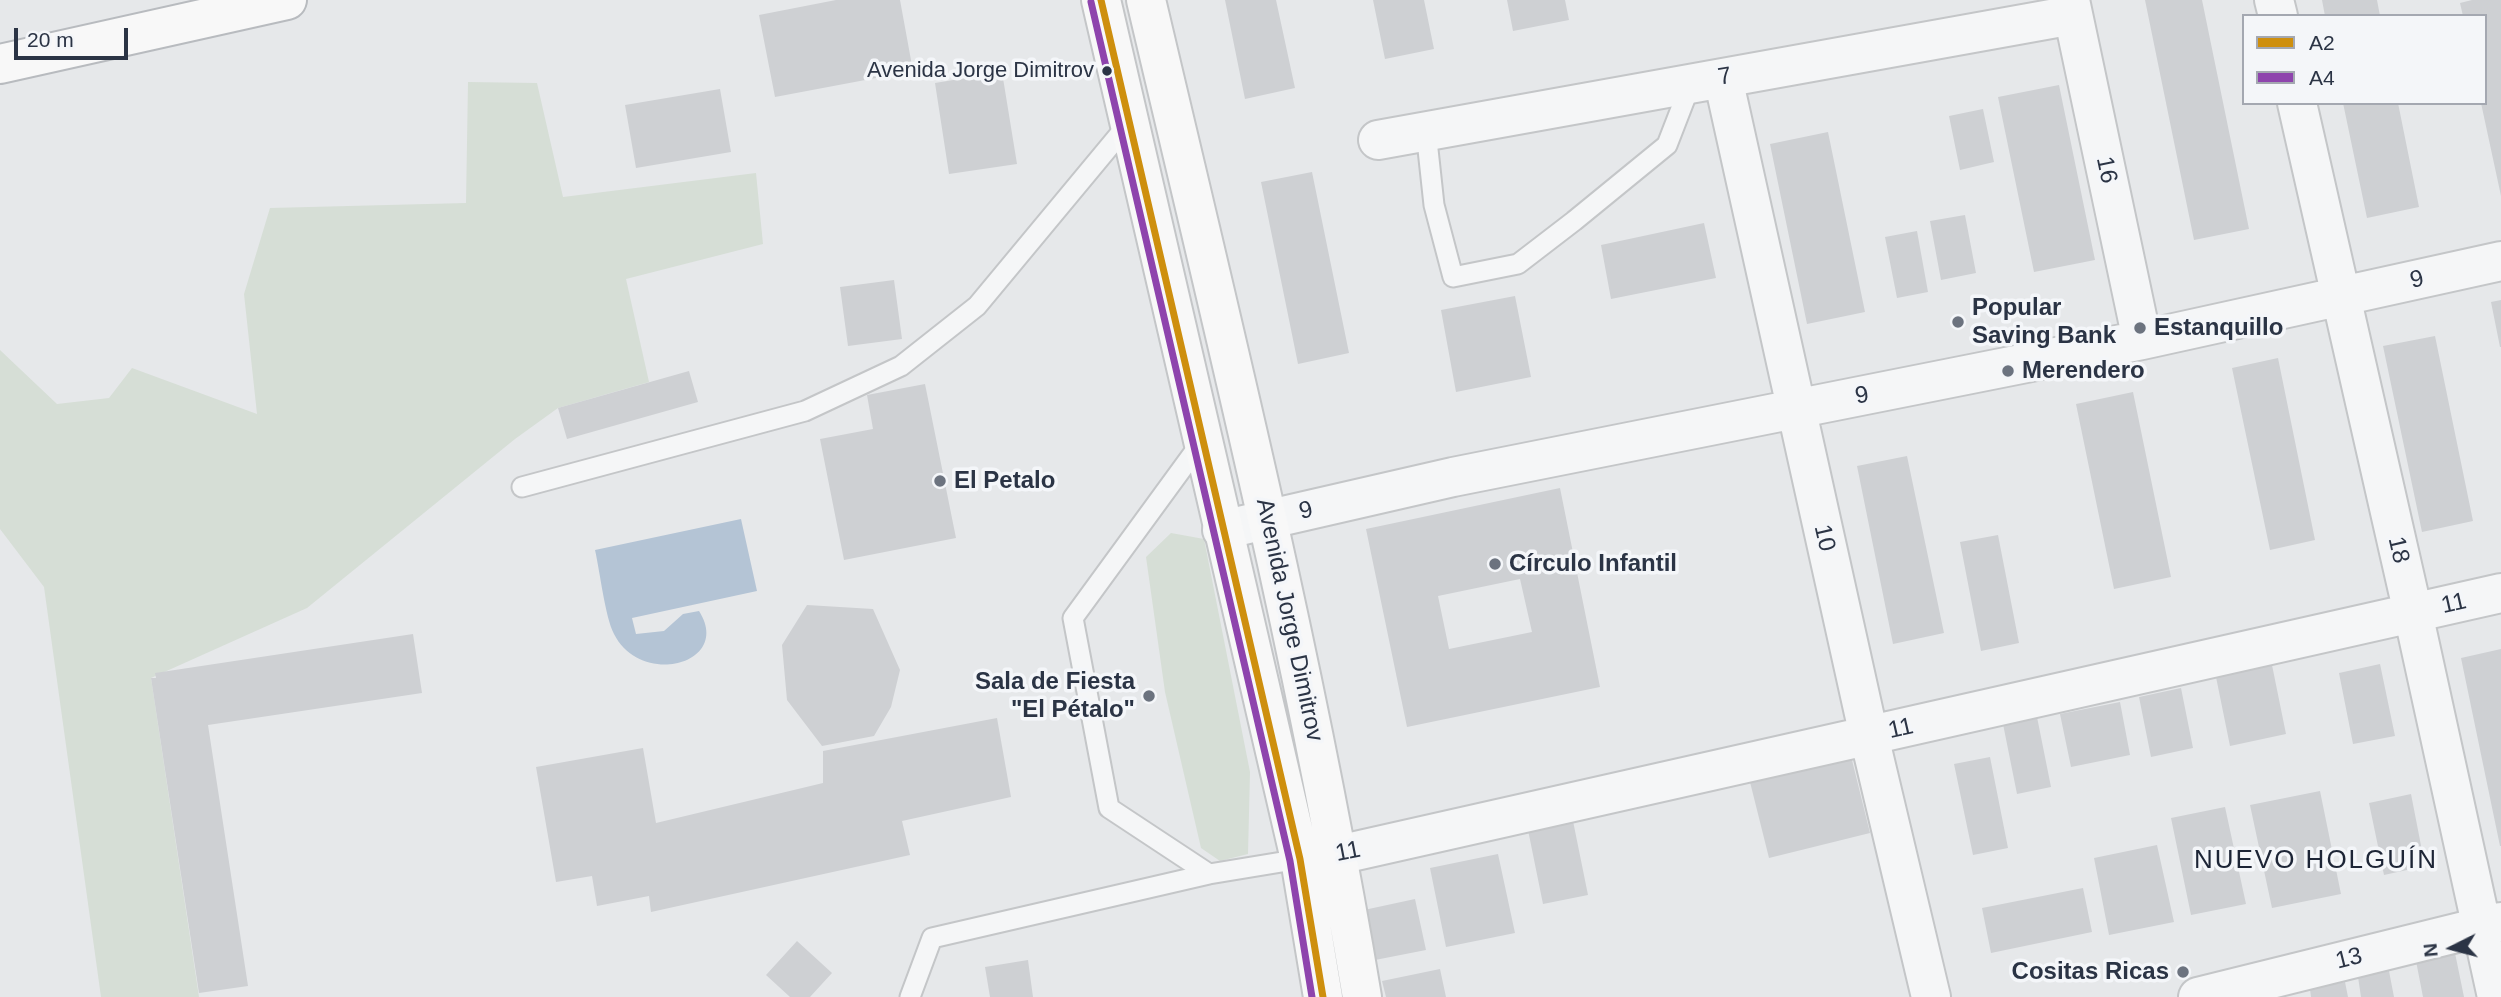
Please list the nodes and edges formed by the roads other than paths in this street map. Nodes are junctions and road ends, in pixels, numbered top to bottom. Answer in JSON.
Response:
{"nodes":[{"id":1,"x":287,"y":0,"type":"edge"},
{"id":2,"x":1101,"y":0,"type":"edge"},
{"id":3,"x":1146,"y":0,"type":"edge"},
{"id":4,"x":2071,"y":7,"type":"edge"},
{"id":5,"x":0,"y":64,"type":"edge"},
{"id":6,"x":1707,"y":81,"type":"junction"},
{"id":7,"x":2297,"y":105,"type":"edge"},
{"id":8,"x":1129,"y":124,"type":"junction"},
{"id":9,"x":1426,"y":131,"type":"junction"},
{"id":10,"x":1378,"y":140,"type":"dead end"},
{"id":11,"x":2501,"y":261,"type":"edge"},
{"id":12,"x":2340,"y":297,"type":"junction"},
{"id":13,"x":2142,"y":340,"type":"junction"},
{"id":14,"x":1795,"y":409,"type":"junction"},
{"id":15,"x":1204,"y":439,"type":"junction"},
{"id":16,"x":522,"y":487,"type":"dead end"},
{"id":17,"x":1268,"y":519,"type":"junction"},
{"id":18,"x":1222,"y":530,"type":"junction"},
{"id":19,"x":2501,"y":593,"type":"edge"},
{"id":20,"x":2413,"y":613,"type":"junction"},
{"id":21,"x":1869,"y":736,"type":"junction"},
{"id":22,"x":1339,"y":855,"type":"junction"},
{"id":23,"x":1300,"y":859,"type":"junction"},
{"id":24,"x":1209,"y":874,"type":"junction"},
{"id":25,"x":2491,"y":924,"type":"edge"},
{"id":26,"x":910,"y":997,"type":"edge"},
{"id":27,"x":1323,"y":997,"type":"edge"},
{"id":28,"x":1362,"y":997,"type":"edge"},
{"id":29,"x":1931,"y":997,"type":"edge"},
{"id":30,"x":2198,"y":997,"type":"edge"},
{"id":31,"x":2497,"y":997,"type":"edge"}],
"edges":[{"from":1,"to":5,"type":"main road"},
{"from":2,"to":8,"type":"main road","name":"Avenida Jorge Dimitrov"},
{"from":3,"to":17,"type":"main road","name":"Avenida Jorge Dimitrov"},
{"from":4,"to":6,"type":"street","name":"7"},
{"from":4,"to":13,"type":"street","name":"16"},
{"from":6,"to":9,"type":"street","name":"7"},
{"from":6,"to":9,"type":"lane"},
{"from":6,"to":14,"type":"street","name":"10"},
{"from":7,"to":12,"type":"street","name":"18"},
{"from":8,"to":15,"type":"main road","name":"Avenida Jorge Dimitrov"},
{"from":8,"to":16,"type":"lane"},
{"from":9,"to":10,"type":"street","name":"7"},
{"from":11,"to":12,"type":"street","name":"9"},
{"from":12,"to":13,"type":"street","name":"9"},
{"from":12,"to":20,"type":"street","name":"18"},
{"from":13,"to":14,"type":"street","name":"9"},
{"from":14,"to":17,"type":"street","name":"9"},
{"from":14,"to":21,"type":"street","name":"10"},
{"from":15,"to":18,"type":"main road","name":"Avenida Jorge Dimitrov"},
{"from":15,"to":24,"type":"lane"},
{"from":17,"to":18,"type":"street","name":"9"},
{"from":17,"to":22,"type":"main road","name":"Avenida Jorge Dimitrov"},
{"from":18,"to":23,"type":"main road","name":"Avenida Jorge Dimitrov"},
{"from":19,"to":20,"type":"street","name":"11"},
{"from":20,"to":21,"type":"street","name":"11"},
{"from":20,"to":25,"type":"street","name":"18"},
{"from":21,"to":22,"type":"street","name":"11"},
{"from":21,"to":29,"type":"street","name":"10"},
{"from":22,"to":23,"type":"street","name":"11"},
{"from":22,"to":28,"type":"main road","name":"Avenida Jorge Dimitrov"},
{"from":23,"to":24,"type":"lane"},
{"from":23,"to":27,"type":"main road","name":"Avenida Jorge Dimitrov"},
{"from":24,"to":26,"type":"lane"},
{"from":25,"to":30,"type":"street","name":"13"},
{"from":25,"to":31,"type":"street","name":"18"}]}
